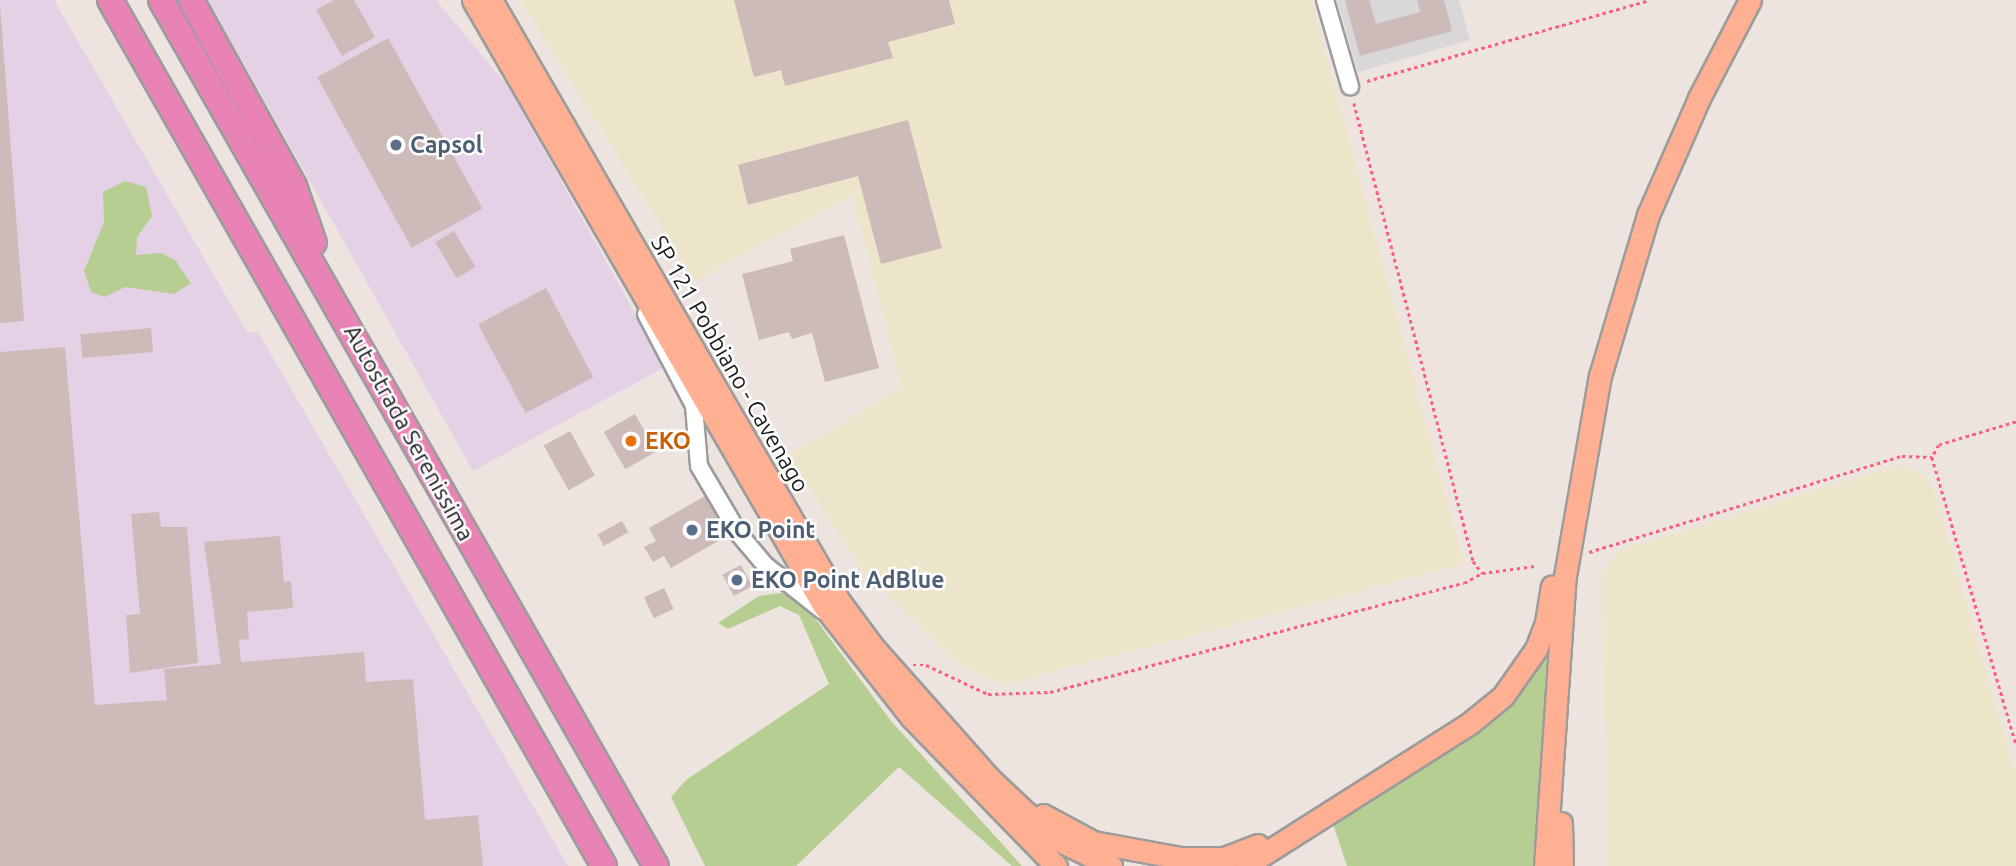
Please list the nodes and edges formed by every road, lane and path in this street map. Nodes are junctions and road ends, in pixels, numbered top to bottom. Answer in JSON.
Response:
{"nodes":[{"id":1,"x":96,"y":0,"type":"edge"},
{"id":2,"x":110,"y":0,"type":"edge"},
{"id":3,"x":161,"y":0,"type":"edge"},
{"id":4,"x":191,"y":0,"type":"edge"},
{"id":5,"x":473,"y":0,"type":"edge"},
{"id":6,"x":491,"y":0,"type":"edge"},
{"id":7,"x":1325,"y":0,"type":"edge"},
{"id":8,"x":1649,"y":0,"type":"edge"},
{"id":9,"x":1750,"y":0,"type":"edge"},
{"id":10,"x":148,"y":67,"type":"junction"},
{"id":11,"x":1350,"y":86,"type":"junction"},
{"id":12,"x":636,"y":285,"type":"junction"},
{"id":13,"x":335,"y":303,"type":"junction"},
{"id":14,"x":2016,"y":422,"type":"edge"},
{"id":15,"x":1589,"y":426,"type":"junction"},
{"id":16,"x":1932,"y":457,"type":"junction"},
{"id":17,"x":1581,"y":554,"type":"dead end"},
{"id":18,"x":1535,"y":566,"type":"dead end"},
{"id":19,"x":1482,"y":573,"type":"junction"},
{"id":20,"x":832,"y":618,"type":"junction"},
{"id":21,"x":1562,"y":638,"type":"junction"},
{"id":22,"x":887,"y":663,"type":"junction"},
{"id":23,"x":947,"y":733,"type":"junction"},
{"id":24,"x":2016,"y":744,"type":"edge"},
{"id":25,"x":1327,"y":814,"type":"junction"},
{"id":26,"x":604,"y":866,"type":"edge"},
{"id":27,"x":656,"y":866,"type":"edge"},
{"id":28,"x":1056,"y":866,"type":"edge"},
{"id":29,"x":1111,"y":866,"type":"edge"},
{"id":30,"x":1245,"y":866,"type":"edge"},
{"id":31,"x":1545,"y":866,"type":"edge"},
{"id":32,"x":1562,"y":866,"type":"edge"}],
"edges":[{"from":1,"to":10,"type":"highway"},
{"from":2,"to":10,"type":"highway","name":"Autostrada Serenissima"},
{"from":3,"to":13,"type":"highway","name":"Autostrada Serenissima"},
{"from":4,"to":13,"type":"highway"},
{"from":5,"to":12,"type":"main road","name":"SP 121 Pobbiano - Cavenago"},
{"from":6,"to":22,"type":"main road","name":"SP 121 Pobbiano - Cavenago"},
{"from":7,"to":11,"type":"lane"},
{"from":8,"to":11,"type":"path"},
{"from":9,"to":15,"type":"main road"},
{"from":10,"to":26,"type":"highway","name":"Autostrada Serenissima"},
{"from":11,"to":19,"type":"path"},
{"from":12,"to":20,"type":"main road","name":"SP 121 Pobbiano - Cavenago"},
{"from":12,"to":20,"type":"lane"},
{"from":13,"to":27,"type":"highway","name":"Autostrada Serenissima"},
{"from":14,"to":16,"type":"path"},
{"from":15,"to":21,"type":"main road"},
{"from":15,"to":25,"type":"main road"},
{"from":16,"to":17,"type":"path"},
{"from":16,"to":24,"type":"path"},
{"from":18,"to":19,"type":"path"},
{"from":19,"to":22,"type":"path"},
{"from":20,"to":28,"type":"main road","name":"SP 121 Pobbiano - Cavenago"},
{"from":21,"to":31,"type":"main road"},
{"from":21,"to":32,"type":"main road"},
{"from":22,"to":23,"type":"main road","name":"SP 121 Pobbiano - Cavenago"},
{"from":23,"to":25,"type":"main road"},
{"from":23,"to":29,"type":"main road","name":"SP 121 Pobbiano - Cavenago"},
{"from":25,"to":30,"type":"main road"}]}
